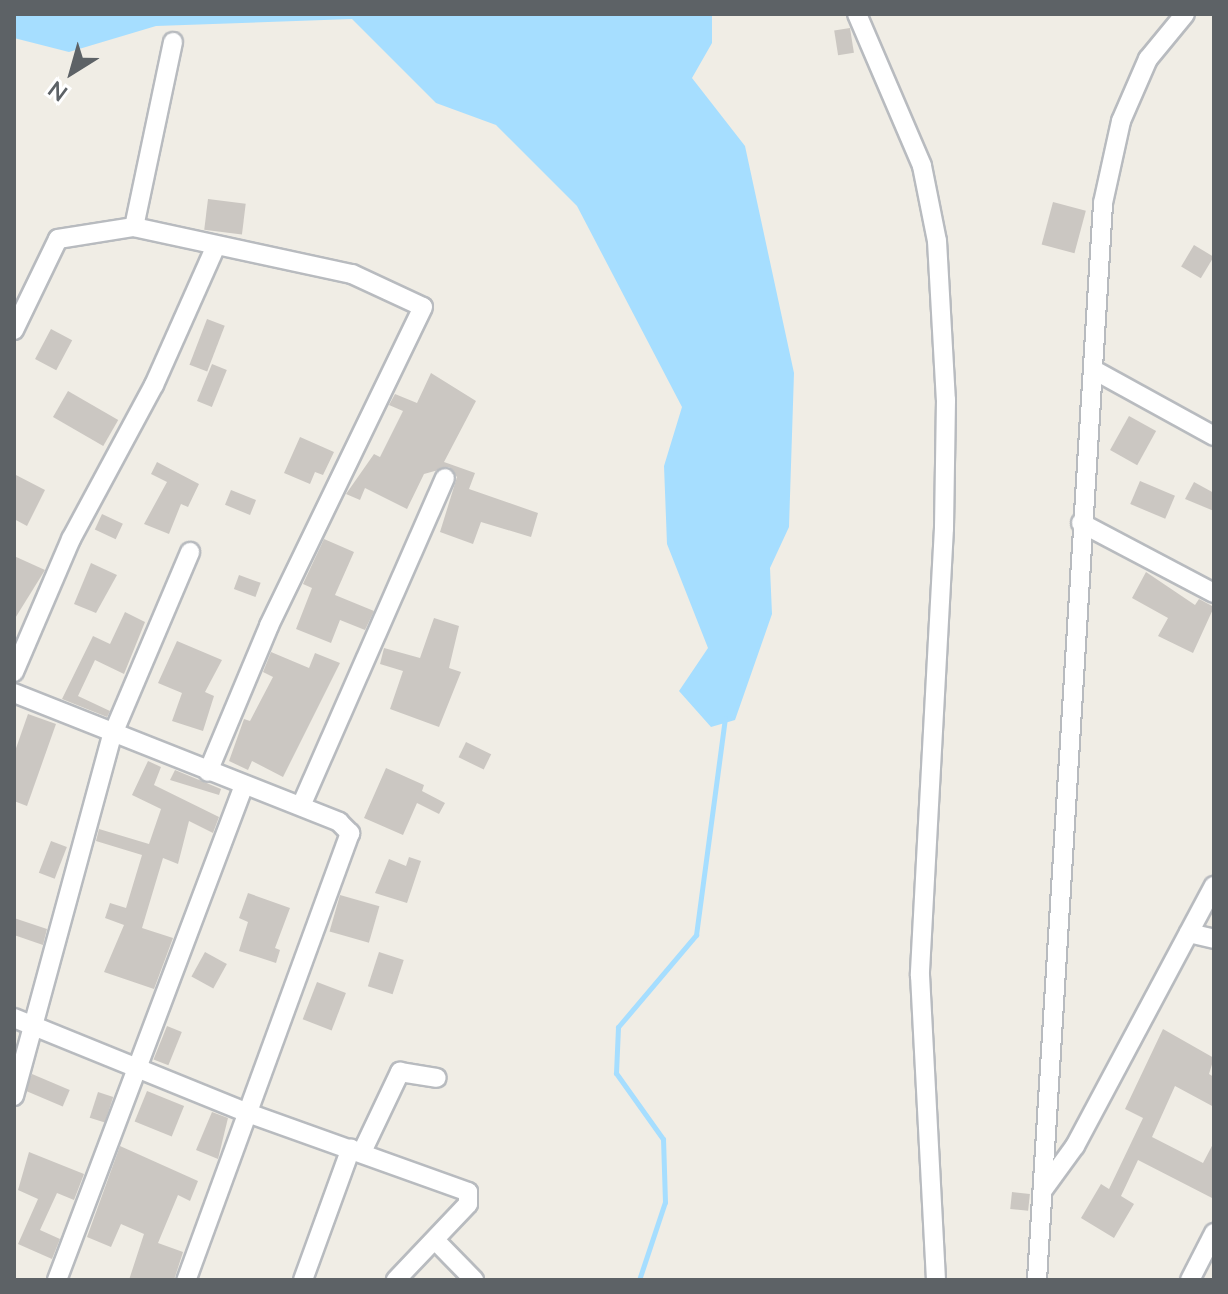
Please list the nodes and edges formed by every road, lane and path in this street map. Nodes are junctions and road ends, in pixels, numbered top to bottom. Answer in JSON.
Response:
{"nodes":[{"id":1,"x":857,"y":14,"type":"edge"},
{"id":2,"x":1185,"y":14,"type":"edge"},
{"id":3,"x":173,"y":42,"type":"dead end"},
{"id":4,"x":134,"y":227,"type":"junction"},
{"id":5,"x":215,"y":248,"type":"junction"},
{"id":6,"x":14,"y":330,"type":"edge"},
{"id":7,"x":1094,"y":370,"type":"junction"},
{"id":8,"x":1214,"y":436,"type":"edge"},
{"id":9,"x":445,"y":478,"type":"dead end"},
{"id":10,"x":1081,"y":523,"type":"junction"},
{"id":11,"x":190,"y":552,"type":"dead end"},
{"id":12,"x":1214,"y":593,"type":"edge"},
{"id":13,"x":14,"y":672,"type":"edge"},
{"id":14,"x":14,"y":693,"type":"edge"},
{"id":15,"x":112,"y":736,"type":"junction"},
{"id":16,"x":208,"y":772,"type":"junction"},
{"id":17,"x":244,"y":785,"type":"junction"},
{"id":18,"x":301,"y":806,"type":"junction"},
{"id":19,"x":1214,"y":886,"type":"edge"},
{"id":20,"x":1189,"y":933,"type":"junction"},
{"id":21,"x":1214,"y":939,"type":"edge"},
{"id":22,"x":14,"y":1018,"type":"edge"},
{"id":23,"x":37,"y":1027,"type":"junction"},
{"id":24,"x":136,"y":1068,"type":"junction"},
{"id":25,"x":437,"y":1078,"type":"dead end"},
{"id":26,"x":14,"y":1096,"type":"edge"},
{"id":27,"x":245,"y":1112,"type":"junction"},
{"id":28,"x":357,"y":1150,"type":"junction"},
{"id":29,"x":1043,"y":1190,"type":"junction"},
{"id":30,"x":1214,"y":1233,"type":"edge"},
{"id":31,"x":435,"y":1240,"type":"junction"},
{"id":32,"x":57,"y":1280,"type":"edge"},
{"id":33,"x":186,"y":1280,"type":"edge"},
{"id":34,"x":303,"y":1280,"type":"edge"},
{"id":35,"x":396,"y":1280,"type":"edge"},
{"id":36,"x":474,"y":1280,"type":"edge"},
{"id":37,"x":936,"y":1280,"type":"edge"},
{"id":38,"x":1037,"y":1280,"type":"edge"},
{"id":39,"x":1190,"y":1280,"type":"edge"}],
"edges":[{"from":1,"to":37,"type":"street"},
{"from":2,"to":7,"type":"street"},
{"from":3,"to":4,"type":"street"},
{"from":4,"to":5,"type":"street"},
{"from":4,"to":6,"type":"street"},
{"from":5,"to":13,"type":"street"},
{"from":5,"to":16,"type":"street"},
{"from":7,"to":8,"type":"street"},
{"from":7,"to":10,"type":"street"},
{"from":9,"to":18,"type":"street"},
{"from":10,"to":12,"type":"street"},
{"from":10,"to":29,"type":"street"},
{"from":11,"to":15,"type":"street"},
{"from":14,"to":15,"type":"street"},
{"from":15,"to":16,"type":"street"},
{"from":15,"to":23,"type":"street"},
{"from":16,"to":17,"type":"street"},
{"from":17,"to":18,"type":"street"},
{"from":17,"to":24,"type":"street"},
{"from":18,"to":27,"type":"street"},
{"from":19,"to":20,"type":"street"},
{"from":20,"to":21,"type":"street"},
{"from":20,"to":29,"type":"street"},
{"from":22,"to":23,"type":"street"},
{"from":23,"to":24,"type":"street"},
{"from":23,"to":26,"type":"street"},
{"from":24,"to":27,"type":"street"},
{"from":24,"to":32,"type":"street"},
{"from":25,"to":28,"type":"street"},
{"from":27,"to":28,"type":"street"},
{"from":27,"to":33,"type":"street"},
{"from":28,"to":31,"type":"street"},
{"from":28,"to":34,"type":"street"},
{"from":29,"to":38,"type":"street"},
{"from":30,"to":39,"type":"street"},
{"from":31,"to":35,"type":"street"},
{"from":31,"to":36,"type":"street"}]}
